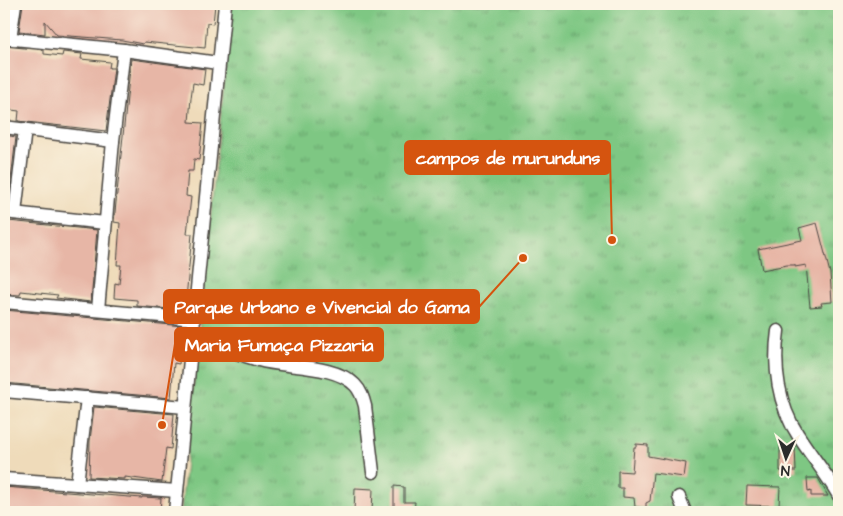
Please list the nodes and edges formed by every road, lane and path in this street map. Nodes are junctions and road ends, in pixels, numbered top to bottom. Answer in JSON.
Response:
{"nodes":[{"id":1,"x":15,"y":4,"type":"edge"},
{"id":2,"x":225,"y":4,"type":"edge"},
{"id":3,"x":7,"y":39,"type":"edge"},
{"id":4,"x":124,"y":50,"type":"junction"},
{"id":5,"x":218,"y":62,"type":"junction"},
{"id":6,"x":4,"y":127,"type":"edge"},
{"id":7,"x":25,"y":129,"type":"junction"},
{"id":8,"x":113,"y":141,"type":"junction"},
{"id":9,"x":9,"y":212,"type":"edge"},
{"id":10,"x":105,"y":223,"type":"junction"},
{"id":11,"x":4,"y":302,"type":"edge"},
{"id":12,"x":98,"y":310,"type":"junction"},
{"id":13,"x":195,"y":319,"type":"junction"},
{"id":14,"x":778,"y":331,"type":"dead end"},
{"id":15,"x":193,"y":336,"type":"junction"},
{"id":16,"x":4,"y":391,"type":"edge"},
{"id":17,"x":86,"y":398,"type":"junction"},
{"id":18,"x":185,"y":407,"type":"junction"},
{"id":19,"x":372,"y":472,"type":"dead end"},
{"id":20,"x":4,"y":479,"type":"edge"},
{"id":21,"x":77,"y":484,"type":"junction"},
{"id":22,"x":177,"y":492,"type":"junction"},
{"id":23,"x":839,"y":496,"type":"edge"},
{"id":24,"x":679,"y":497,"type":"dead end"},
{"id":25,"x":175,"y":512,"type":"edge"},
{"id":26,"x":685,"y":512,"type":"edge"}],
"edges":[{"from":1,"to":3,"type":"street"},
{"from":2,"to":5,"type":"street"},
{"from":3,"to":4,"type":"street"},
{"from":4,"to":5,"type":"street"},
{"from":4,"to":8,"type":"street"},
{"from":5,"to":13,"type":"street"},
{"from":6,"to":7,"type":"street"},
{"from":7,"to":8,"type":"street"},
{"from":7,"to":9,"type":"street"},
{"from":8,"to":10,"type":"street"},
{"from":9,"to":10,"type":"street"},
{"from":10,"to":12,"type":"street"},
{"from":11,"to":12,"type":"street"},
{"from":12,"to":13,"type":"street"},
{"from":13,"to":15,"type":"street"},
{"from":14,"to":23,"type":"street"},
{"from":15,"to":18,"type":"street"},
{"from":15,"to":19,"type":"street"},
{"from":16,"to":17,"type":"street"},
{"from":17,"to":18,"type":"street"},
{"from":17,"to":21,"type":"street"},
{"from":18,"to":22,"type":"street"},
{"from":20,"to":21,"type":"street"},
{"from":21,"to":22,"type":"street"},
{"from":22,"to":25,"type":"street"},
{"from":24,"to":26,"type":"street"}]}
